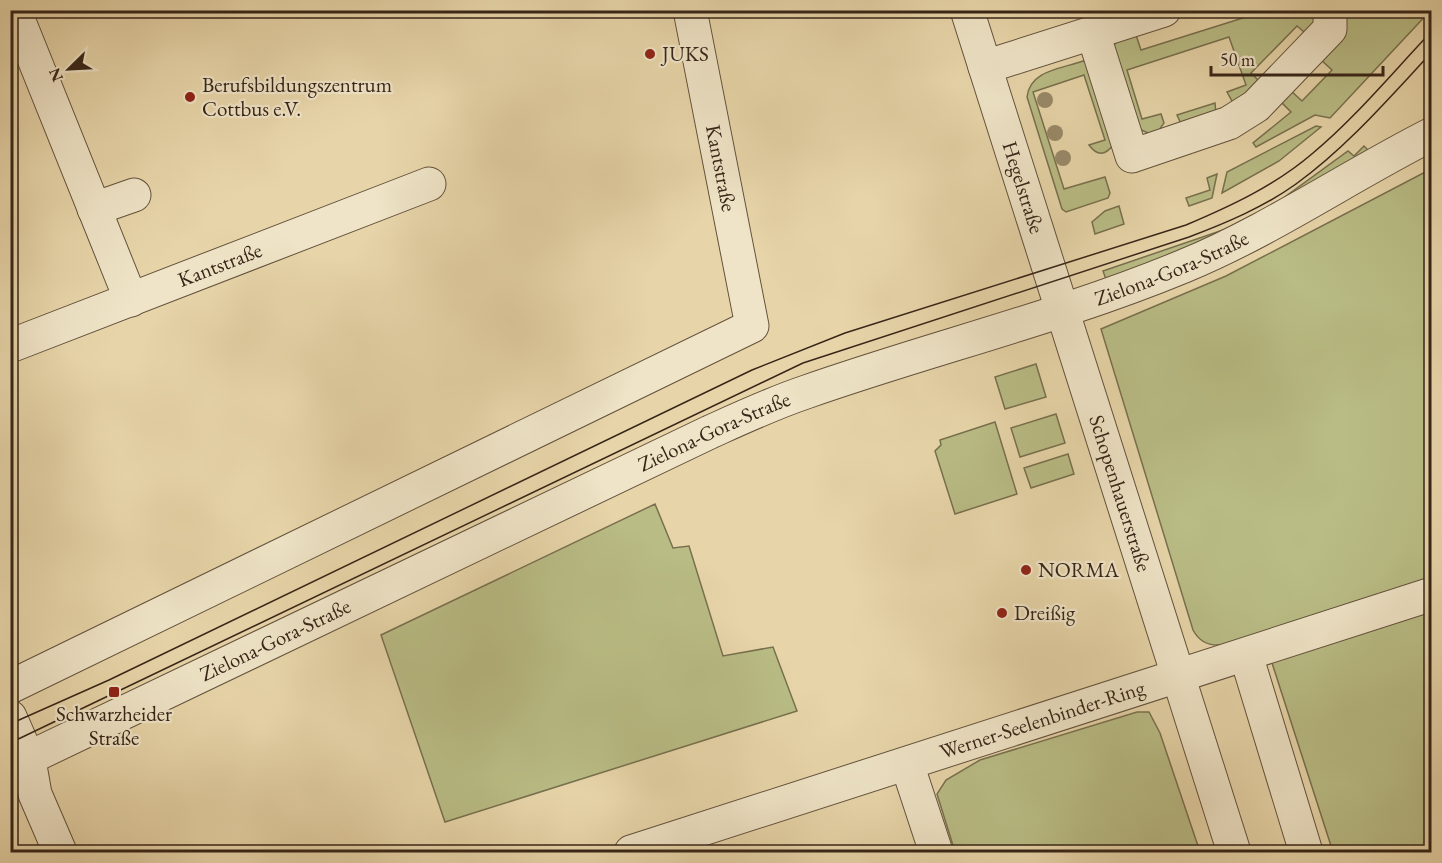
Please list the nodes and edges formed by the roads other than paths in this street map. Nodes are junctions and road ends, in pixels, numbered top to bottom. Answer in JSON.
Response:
{"nodes":[{"id":1,"x":690,"y":10,"type":"edge"},
{"id":2,"x":967,"y":10,"type":"edge"},
{"id":3,"x":1164,"y":10,"type":"edge"},
{"id":4,"x":1330,"y":10,"type":"edge"},
{"id":5,"x":20,"y":24,"type":"dead end"},
{"id":6,"x":1093,"y":33,"type":"junction"},
{"id":7,"x":985,"y":67,"type":"junction"},
{"id":8,"x":1431,"y":134,"type":"edge"},
{"id":9,"x":429,"y":184,"type":"dead end"},
{"id":10,"x":134,"y":195,"type":"dead end"},
{"id":11,"x":94,"y":209,"type":"junction"},
{"id":12,"x":131,"y":300,"type":"junction"},
{"id":13,"x":1062,"y":309,"type":"junction"},
{"id":14,"x":10,"y":346,"type":"edge"},
{"id":15,"x":1431,"y":594,"type":"edge"},
{"id":16,"x":1246,"y":655,"type":"junction"},
{"id":17,"x":1178,"y":677,"type":"junction"},
{"id":18,"x":10,"y":687,"type":"edge"},
{"id":19,"x":10,"y":717,"type":"edge"},
{"id":20,"x":20,"y":763,"type":"edge"},
{"id":21,"x":907,"y":764,"type":"junction"},
{"id":22,"x":60,"y":852,"type":"edge"},
{"id":23,"x":631,"y":852,"type":"edge"},
{"id":24,"x":936,"y":852,"type":"edge"},
{"id":25,"x":1234,"y":852,"type":"edge"},
{"id":26,"x":1306,"y":852,"type":"edge"}],
"edges":[{"from":1,"to":18,"type":"street","name":"Kantstraße"},
{"from":2,"to":7,"type":"street","name":"Hegelstraße"},
{"from":3,"to":6,"type":"street"},
{"from":4,"to":6,"type":"street"},
{"from":5,"to":11,"type":"street"},
{"from":6,"to":7,"type":"street"},
{"from":7,"to":13,"type":"street","name":"Hegelstraße"},
{"from":8,"to":13,"type":"street","name":"Zielona-Gora-Straße"},
{"from":9,"to":12,"type":"street","name":"Kantstraße"},
{"from":10,"to":11,"type":"street"},
{"from":11,"to":12,"type":"street"},
{"from":12,"to":14,"type":"street","name":"Kantstraße"},
{"from":13,"to":17,"type":"street","name":"Schopenhauerstraße"},
{"from":13,"to":20,"type":"street","name":"Zielona-Gora-Straße"},
{"from":15,"to":16,"type":"street"},
{"from":16,"to":17,"type":"street"},
{"from":16,"to":26,"type":"street"},
{"from":17,"to":21,"type":"street","name":"Werner-Seelenbinder-Ring"},
{"from":17,"to":25,"type":"street","name":"Schopenhauerstraße"},
{"from":19,"to":20,"type":"street"},
{"from":20,"to":22,"type":"street"},
{"from":21,"to":23,"type":"street","name":"Werner-Seelenbinder-Ring"},
{"from":21,"to":24,"type":"street"}]}
